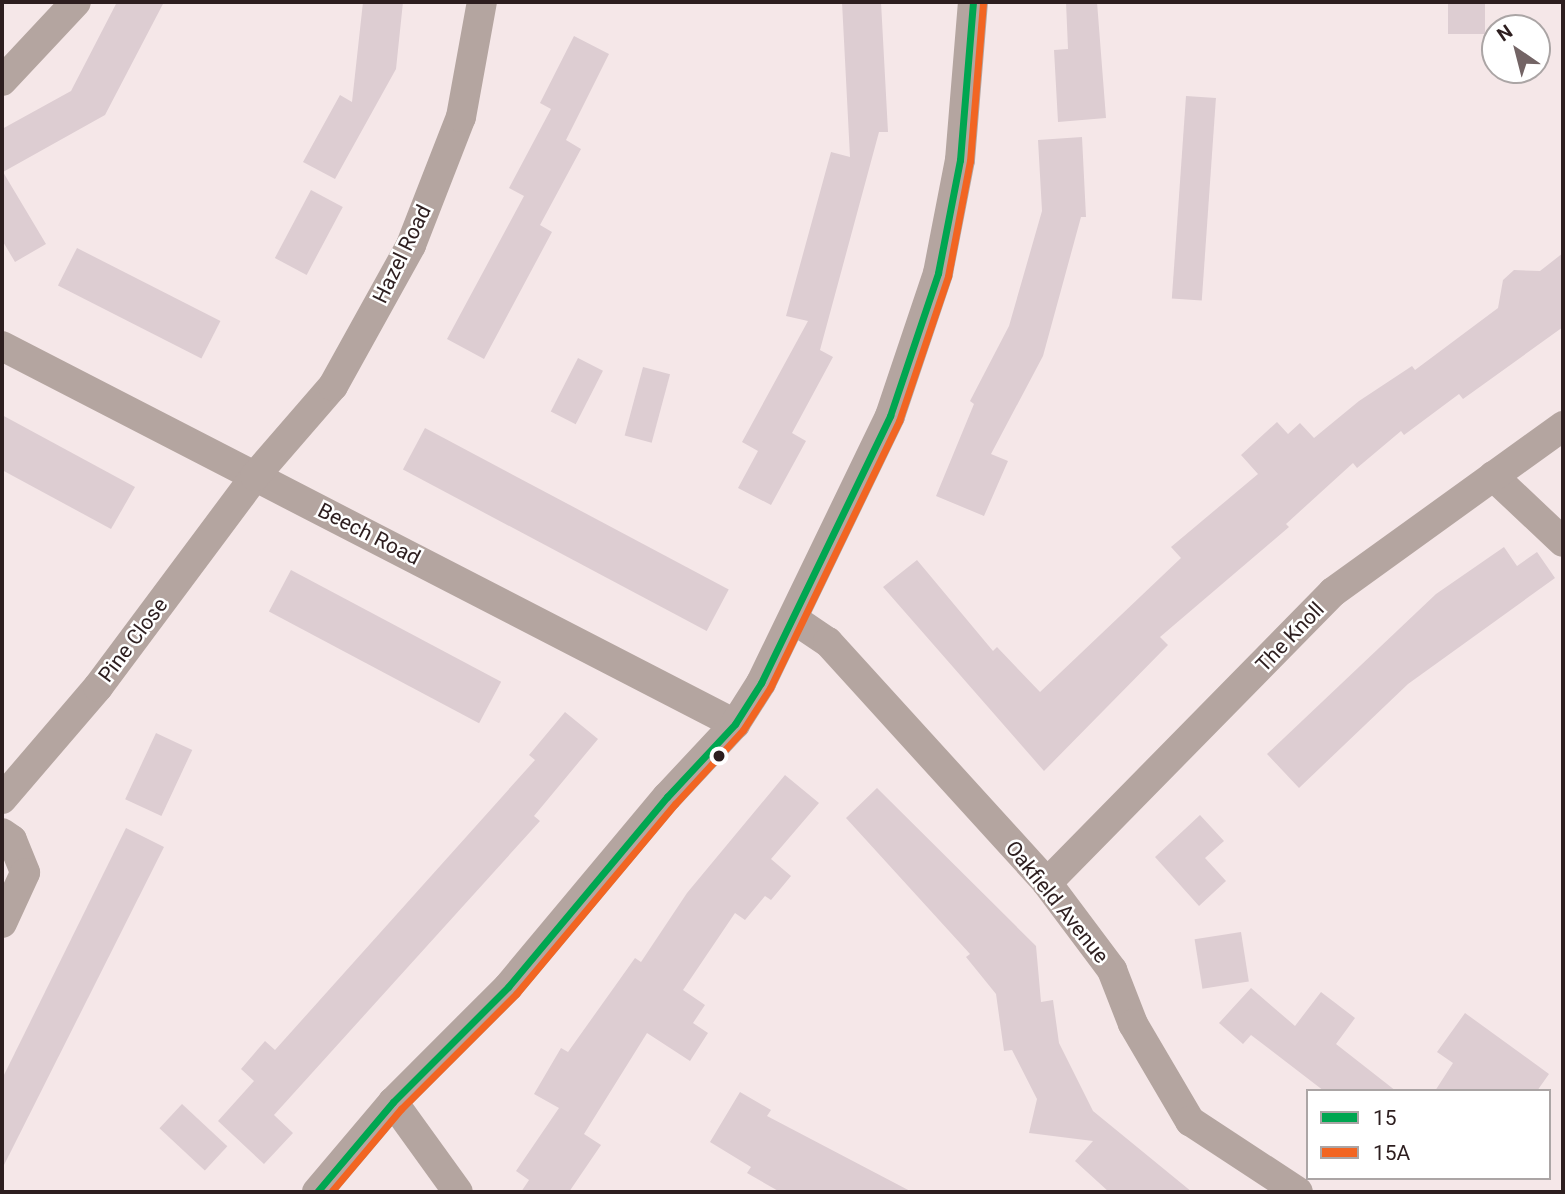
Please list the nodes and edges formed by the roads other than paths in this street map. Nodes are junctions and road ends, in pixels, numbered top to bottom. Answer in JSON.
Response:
{"nodes":[{"id":1,"x":76,"y":2,"type":"edge"},
{"id":2,"x":482,"y":2,"type":"edge"},
{"id":3,"x":973,"y":2,"type":"edge"},
{"id":4,"x":2,"y":81,"type":"edge"},
{"id":5,"x":2,"y":346,"type":"edge"},
{"id":6,"x":1563,"y":426,"type":"edge"},
{"id":7,"x":255,"y":475,"type":"junction"},
{"id":8,"x":1493,"y":476,"type":"junction"},
{"id":9,"x":1563,"y":542,"type":"edge"},
{"id":10,"x":795,"y":620,"type":"junction"},
{"id":11,"x":735,"y":723,"type":"junction"},
{"id":12,"x":2,"y":799,"type":"edge"},
{"id":13,"x":2,"y":834,"type":"edge"},
{"id":14,"x":1047,"y":883,"type":"junction"},
{"id":15,"x":2,"y":923,"type":"edge"},
{"id":16,"x":393,"y":1102,"type":"junction"},
{"id":17,"x":317,"y":1192,"type":"edge"},
{"id":18,"x":458,"y":1192,"type":"edge"},
{"id":19,"x":1298,"y":1192,"type":"edge"}],
"edges":[{"from":1,"to":4,"type":"street"},
{"from":2,"to":7,"type":"street","name":"Hazel Road"},
{"from":3,"to":10,"type":"street"},
{"from":5,"to":7,"type":"street","name":"Beech Road"},
{"from":6,"to":8,"type":"street","name":"The Knoll"},
{"from":7,"to":11,"type":"street","name":"Beech Road"},
{"from":7,"to":12,"type":"street","name":"Pine Close"},
{"from":8,"to":9,"type":"street"},
{"from":8,"to":14,"type":"street","name":"The Knoll"},
{"from":10,"to":11,"type":"street"},
{"from":10,"to":14,"type":"street","name":"Oakfield Avenue"},
{"from":11,"to":16,"type":"street"},
{"from":13,"to":15,"type":"street"},
{"from":14,"to":19,"type":"street","name":"Oakfield Avenue"},
{"from":16,"to":17,"type":"street"},
{"from":16,"to":18,"type":"street"}]}
